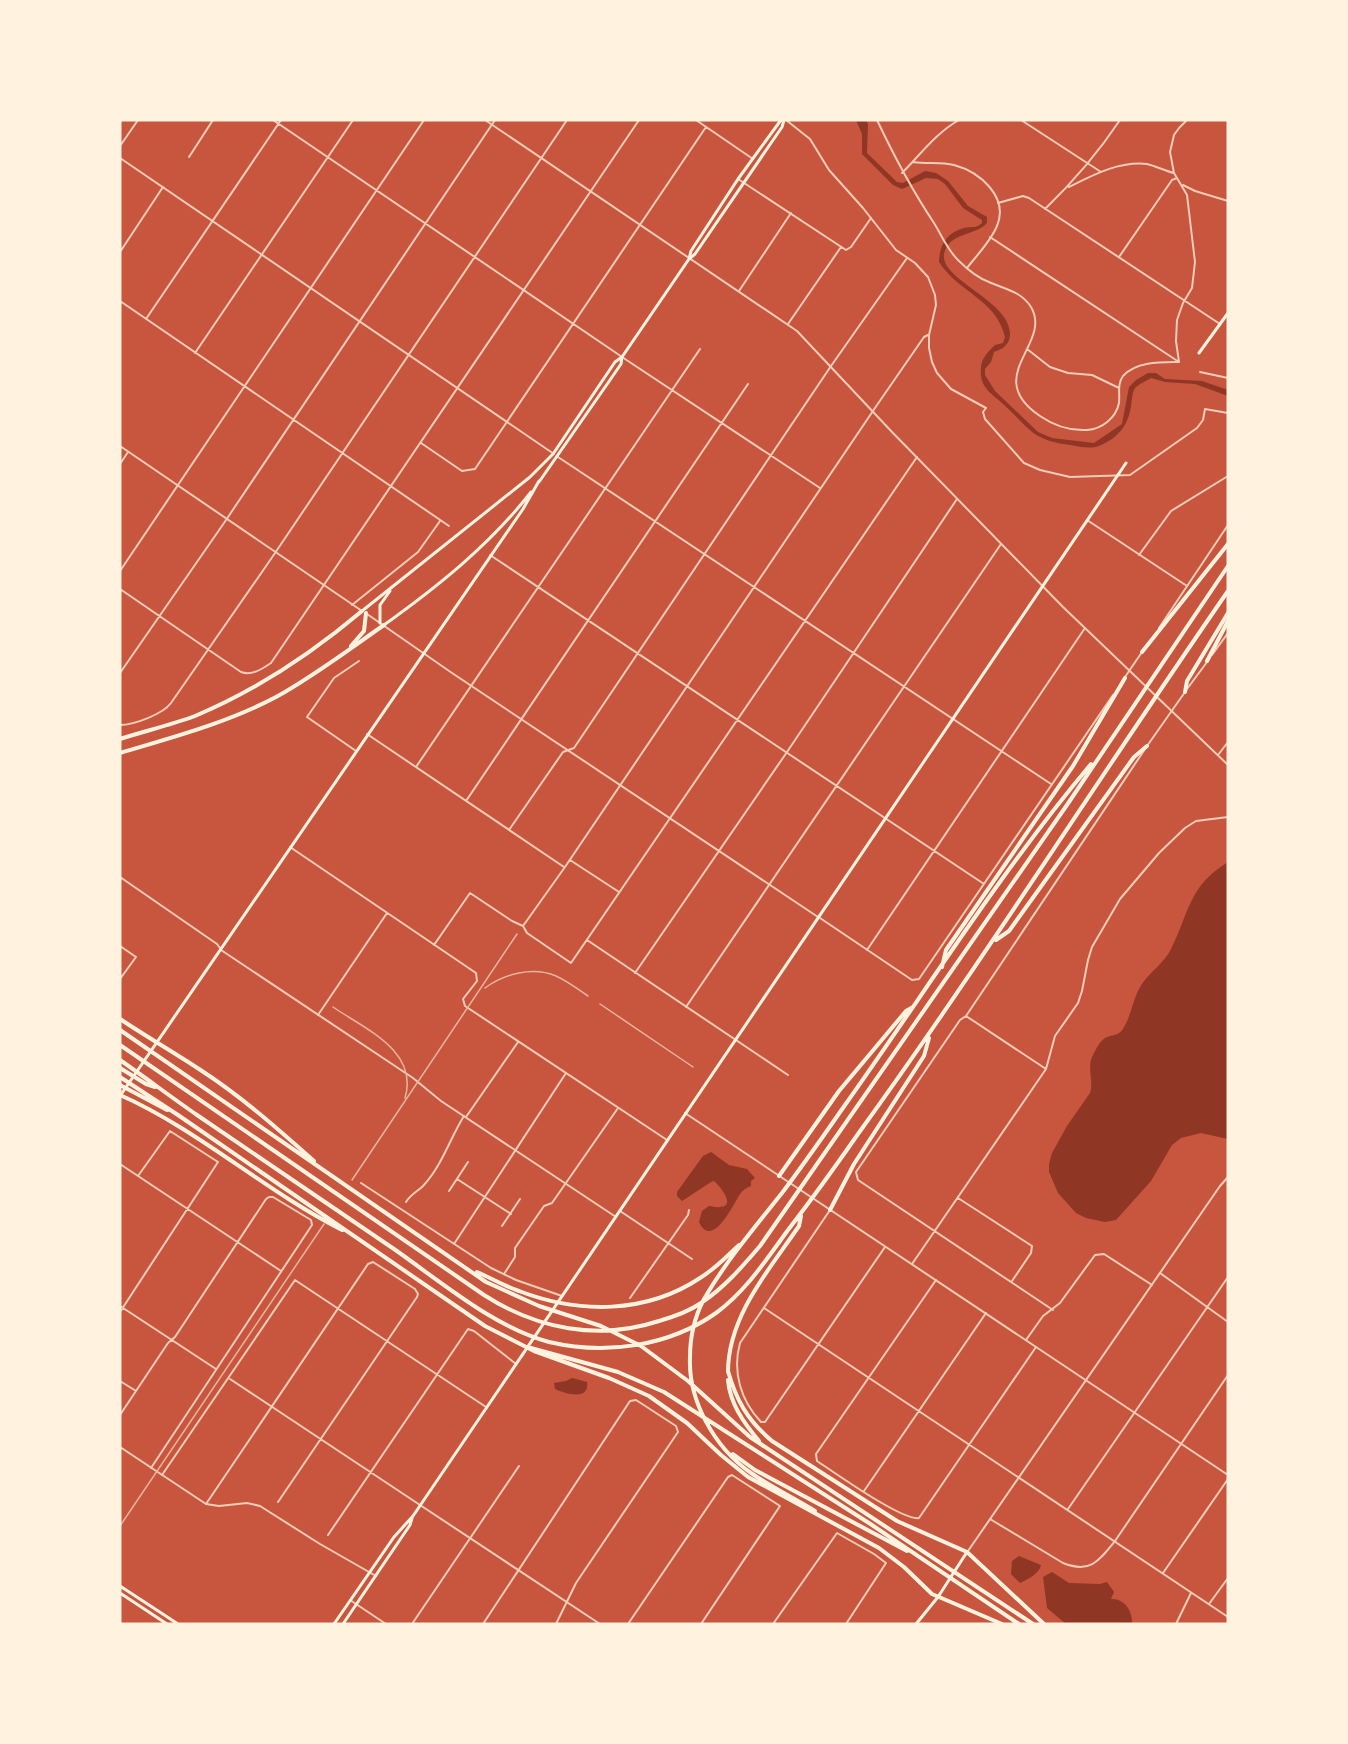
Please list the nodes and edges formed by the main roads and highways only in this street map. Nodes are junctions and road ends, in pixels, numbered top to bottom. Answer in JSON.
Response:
{"nodes":[{"id":1,"x":784,"y":120,"type":"edge"},
{"id":2,"x":689,"y":259,"type":"junction"},
{"id":3,"x":1228,"y":313,"type":"edge"},
{"id":4,"x":1199,"y":353,"type":"dead end"},
{"id":5,"x":622,"y":357,"type":"junction"},
{"id":6,"x":1126,"y":463,"type":"dead end"},
{"id":7,"x":539,"y":481,"type":"junction"},
{"id":8,"x":1228,"y":544,"type":"edge"},
{"id":9,"x":1228,"y":566,"type":"edge"},
{"id":10,"x":395,"y":585,"type":"junction"},
{"id":11,"x":1228,"y":591,"type":"edge"},
{"id":12,"x":364,"y":612,"type":"junction"},
{"id":13,"x":1228,"y":613,"type":"edge"},
{"id":14,"x":1228,"y":621,"type":"edge"},
{"id":15,"x":382,"y":624,"type":"junction"},
{"id":16,"x":1142,"y":652,"type":"road end"},
{"id":17,"x":342,"y":654,"type":"junction"},
{"id":18,"x":1207,"y":661,"type":"road end"},
{"id":19,"x":1125,"y":678,"type":"road end"},
{"id":20,"x":1185,"y":692,"type":"road end"},
{"id":21,"x":120,"y":739,"type":"edge"},
{"id":22,"x":1148,"y":746,"type":"road end"},
{"id":23,"x":1104,"y":750,"type":"junction"},
{"id":24,"x":120,"y":753,"type":"edge"},
{"id":25,"x":993,"y":942,"type":"junction"},
{"id":26,"x":942,"y":967,"type":"junction"},
{"id":27,"x":914,"y":1006,"type":"junction"},
{"id":28,"x":120,"y":1019,"type":"edge"},
{"id":29,"x":120,"y":1030,"type":"edge"},
{"id":30,"x":930,"y":1034,"type":"junction"},
{"id":31,"x":155,"y":1043,"type":"junction"},
{"id":32,"x":120,"y":1045,"type":"edge"},
{"id":33,"x":120,"y":1060,"type":"edge"},
{"id":34,"x":121,"y":1068,"type":"edge"},
{"id":35,"x":120,"y":1077,"type":"edge"},
{"id":36,"x":148,"y":1082,"type":"junction"},
{"id":37,"x":120,"y":1085,"type":"edge"},
{"id":38,"x":141,"y":1093,"type":"junction"},
{"id":39,"x":120,"y":1095,"type":"edge"},
{"id":40,"x":326,"y":1172,"type":"junction"},
{"id":41,"x":779,"y":1176,"type":"road end"},
{"id":42,"x":830,"y":1210,"type":"road end"},
{"id":43,"x":316,"y":1212,"type":"junction"},
{"id":44,"x":801,"y":1216,"type":"junction"},
{"id":45,"x":744,"y":1240,"type":"junction"},
{"id":46,"x":471,"y":1270,"type":"junction"},
{"id":47,"x":540,"y":1353,"type":"junction"},
{"id":48,"x":728,"y":1371,"type":"junction"},
{"id":49,"x":761,"y":1444,"type":"junction"},
{"id":50,"x":725,"y":1448,"type":"junction"},
{"id":51,"x":412,"y":1516,"type":"junction"},
{"id":52,"x":834,"y":1523,"type":"junction"},
{"id":53,"x":967,"y":1552,"type":"junction"},
{"id":54,"x":912,"y":1553,"type":"junction"},
{"id":55,"x":120,"y":1586,"type":"edge"},
{"id":56,"x":120,"y":1593,"type":"edge"},
{"id":57,"x":938,"y":1597,"type":"junction"},
{"id":58,"x":167,"y":1624,"type":"edge"},
{"id":59,"x":178,"y":1624,"type":"edge"},
{"id":60,"x":334,"y":1624,"type":"edge"},
{"id":61,"x":343,"y":1624,"type":"edge"},
{"id":62,"x":916,"y":1624,"type":"edge"},
{"id":63,"x":1002,"y":1624,"type":"edge"},
{"id":64,"x":1019,"y":1624,"type":"edge"},
{"id":65,"x":1033,"y":1624,"type":"edge"},
{"id":66,"x":1044,"y":1624,"type":"edge"}],
"edges":[{"from":1,"to":2,"type":"main road"},
{"from":1,"to":2,"type":"main road"},
{"from":2,"to":5,"type":"main road"},
{"from":3,"to":4,"type":"main road"},
{"from":5,"to":7,"type":"main road"},
{"from":5,"to":10,"type":"main road"},
{"from":6,"to":51,"type":"main road"},
{"from":7,"to":15,"type":"main road"},
{"from":7,"to":31,"type":"main road"},
{"from":8,"to":16,"type":"highway"},
{"from":9,"to":23,"type":"highway"},
{"from":10,"to":12,"type":"main road"},
{"from":10,"to":15,"type":"main road"},
{"from":11,"to":25,"type":"highway"},
{"from":12,"to":17,"type":"highway"},
{"from":12,"to":21,"type":"highway"},
{"from":13,"to":20,"type":"highway"},
{"from":14,"to":18,"type":"highway"},
{"from":15,"to":17,"type":"highway"},
{"from":17,"to":24,"type":"highway"},
{"from":19,"to":26,"type":"highway"},
{"from":22,"to":25,"type":"highway"},
{"from":23,"to":26,"type":"highway"},
{"from":23,"to":32,"type":"highway"},
{"from":25,"to":30,"type":"highway"},
{"from":26,"to":27,"type":"highway"},
{"from":27,"to":41,"type":"highway"},
{"from":27,"to":45,"type":"highway"},
{"from":28,"to":31,"type":"highway"},
{"from":29,"to":40,"type":"highway"},
{"from":30,"to":42,"type":"highway"},
{"from":30,"to":44,"type":"highway"},
{"from":31,"to":39,"type":"main road"},
{"from":31,"to":40,"type":"highway"},
{"from":33,"to":36,"type":"highway"},
{"from":34,"to":36,"type":"highway"},
{"from":35,"to":38,"type":"highway"},
{"from":36,"to":44,"type":"highway"},
{"from":37,"to":38,"type":"highway"},
{"from":38,"to":43,"type":"highway"},
{"from":39,"to":43,"type":"highway"},
{"from":40,"to":46,"type":"highway"},
{"from":43,"to":47,"type":"highway"},
{"from":44,"to":48,"type":"highway"},
{"from":45,"to":46,"type":"highway"},
{"from":45,"to":50,"type":"highway"},
{"from":46,"to":49,"type":"highway"},
{"from":47,"to":52,"type":"highway"},
{"from":47,"to":54,"type":"highway"},
{"from":48,"to":49,"type":"highway"},
{"from":48,"to":53,"type":"highway"},
{"from":49,"to":65,"type":"highway"},
{"from":50,"to":52,"type":"highway"},
{"from":50,"to":54,"type":"highway"},
{"from":51,"to":60,"type":"main road"},
{"from":51,"to":61,"type":"main road"},
{"from":52,"to":57,"type":"highway"},
{"from":53,"to":57,"type":"main road"},
{"from":53,"to":66,"type":"highway"},
{"from":54,"to":64,"type":"highway"},
{"from":55,"to":59,"type":"main road"},
{"from":56,"to":58,"type":"main road"},
{"from":57,"to":62,"type":"main road"},
{"from":57,"to":63,"type":"highway"}]}
